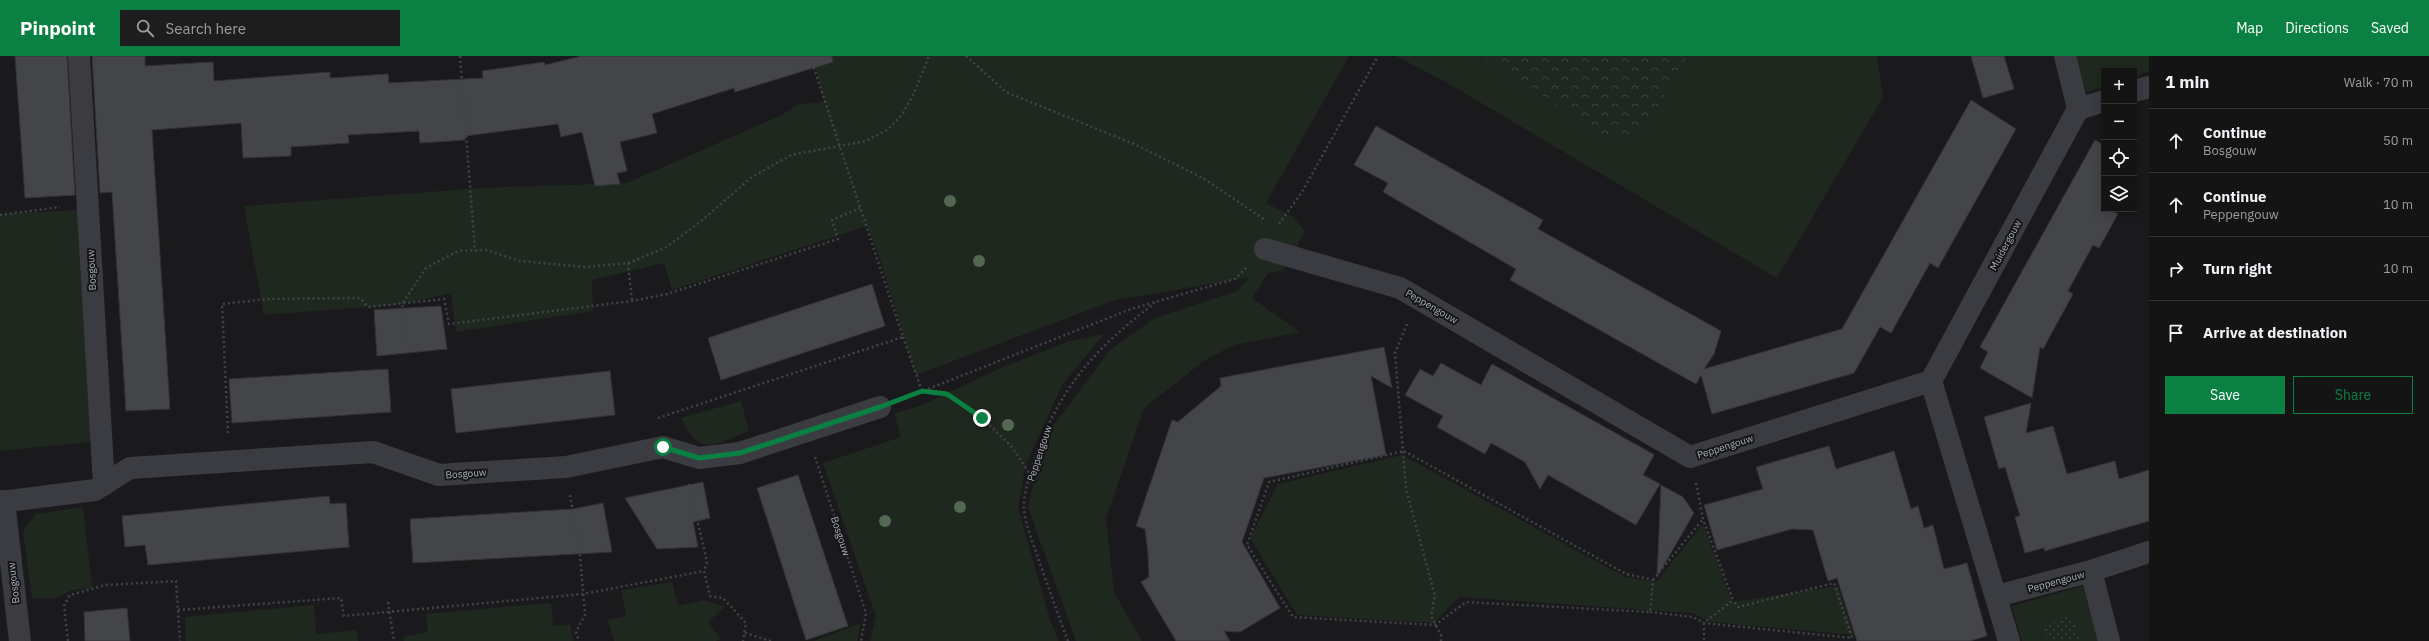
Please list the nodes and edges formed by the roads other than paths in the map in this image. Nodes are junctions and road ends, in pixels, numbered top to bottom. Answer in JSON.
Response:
{"nodes":[{"id":1,"x":79,"y":56,"type":"edge"},
{"id":2,"x":2065,"y":56,"type":"edge"},
{"id":3,"x":2149,"y":87,"type":"edge"},
{"id":4,"x":2137,"y":90,"type":"edge"},
{"id":5,"x":2101,"y":101,"type":"edge"},
{"id":6,"x":2078,"y":108,"type":"junction"},
{"id":7,"x":1266,"y":249,"type":"road end"},
{"id":8,"x":1932,"y":381,"type":"junction"},
{"id":9,"x":880,"y":407,"type":"road end"},
{"id":10,"x":104,"y":485,"type":"junction"},
{"id":11,"x":2,"y":501,"type":"edge"},
{"id":12,"x":2149,"y":552,"type":"edge"},
{"id":13,"x":2091,"y":571,"type":"junction"},
{"id":14,"x":1997,"y":596,"type":"junction"},
{"id":15,"x":20,"y":641,"type":"edge"},
{"id":16,"x":2009,"y":641,"type":"edge"},
{"id":17,"x":2109,"y":641,"type":"edge"}],
"edges":[{"from":1,"to":10,"type":"street","name":"Bosgouw"},
{"from":2,"to":6,"type":"street"},
{"from":3,"to":4,"type":"street"},
{"from":5,"to":6,"type":"street"},
{"from":6,"to":8,"type":"street","name":"Muidergouw"},
{"from":7,"to":8,"type":"street","name":"Peppengouw"},
{"from":8,"to":14,"type":"street"},
{"from":9,"to":10,"type":"street","name":"Bosgouw"},
{"from":10,"to":11,"type":"street","name":"Bosgouw"},
{"from":11,"to":15,"type":"street","name":"Bosgouw"},
{"from":12,"to":13,"type":"street"},
{"from":13,"to":14,"type":"street","name":"Peppengouw"},
{"from":13,"to":17,"type":"street","name":"Peppengouw"},
{"from":14,"to":16,"type":"street"}]}
